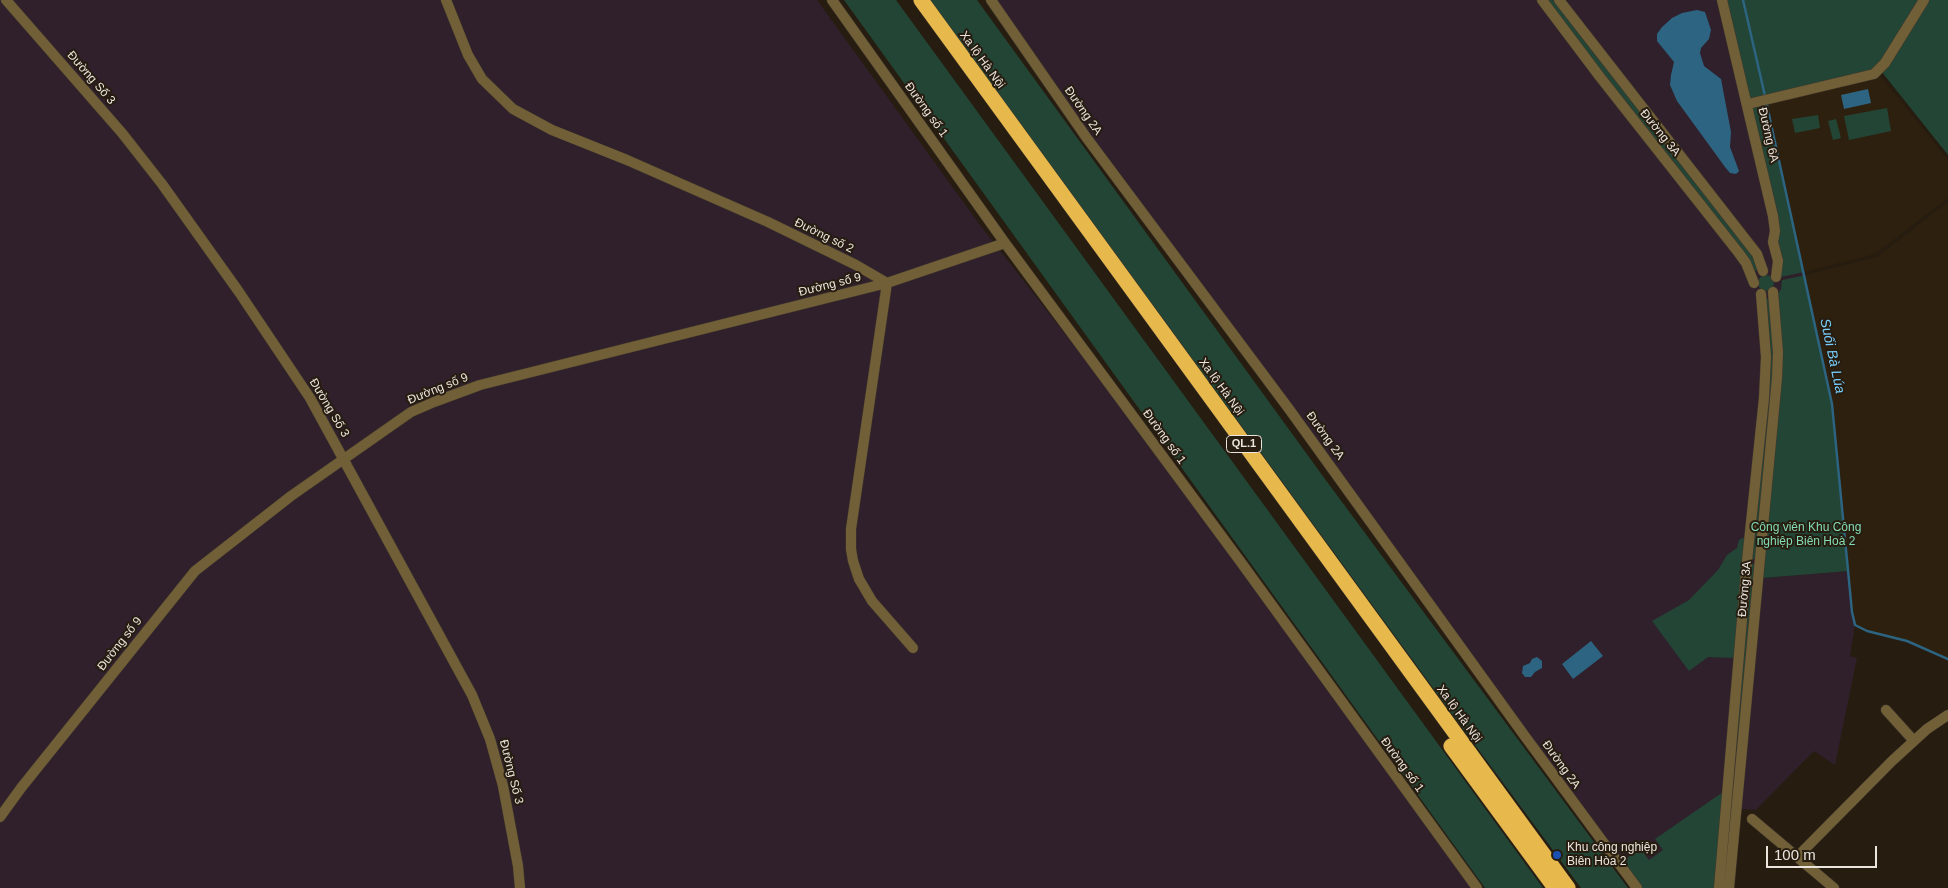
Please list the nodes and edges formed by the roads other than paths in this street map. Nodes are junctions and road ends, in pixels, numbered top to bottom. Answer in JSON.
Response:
{"nodes":[{"id":1,"x":6,"y":0,"type":"edge"},
{"id":2,"x":446,"y":0,"type":"edge"},
{"id":3,"x":832,"y":0,"type":"edge"},
{"id":4,"x":910,"y":0,"type":"edge"},
{"id":5,"x":921,"y":0,"type":"edge"},
{"id":6,"x":991,"y":0,"type":"edge"},
{"id":7,"x":1542,"y":0,"type":"edge"},
{"id":8,"x":1559,"y":0,"type":"edge"},
{"id":9,"x":1722,"y":0,"type":"edge"},
{"id":10,"x":1924,"y":0,"type":"edge"},
{"id":11,"x":1751,"y":103,"type":"junction"},
{"id":12,"x":1005,"y":242,"type":"junction"},
{"id":13,"x":1773,"y":242,"type":"junction"},
{"id":14,"x":1755,"y":251,"type":"junction"},
{"id":15,"x":1763,"y":272,"type":"junction"},
{"id":16,"x":1776,"y":277,"type":"junction"},
{"id":17,"x":887,"y":283,"type":"junction"},
{"id":18,"x":1754,"y":283,"type":"junction"},
{"id":19,"x":1773,"y":292,"type":"junction"},
{"id":20,"x":1761,"y":294,"type":"junction"},
{"id":21,"x":345,"y":458,"type":"junction"},
{"id":22,"x":1747,"y":561,"type":"junction"},
{"id":23,"x":1760,"y":562,"type":"junction"},
{"id":24,"x":913,"y":648,"type":"dead end"},
{"id":25,"x":1886,"y":710,"type":"dead end"},
{"id":26,"x":1948,"y":714,"type":"edge"},
{"id":27,"x":1914,"y":741,"type":"junction"},
{"id":28,"x":0,"y":817,"type":"edge"},
{"id":29,"x":1752,"y":819,"type":"dead end"},
{"id":30,"x":1797,"y":857,"type":"junction"},
{"id":31,"x":520,"y":888,"type":"edge"},
{"id":32,"x":1477,"y":888,"type":"edge"},
{"id":33,"x":1555,"y":888,"type":"edge"},
{"id":34,"x":1568,"y":888,"type":"edge"},
{"id":35,"x":1637,"y":888,"type":"edge"},
{"id":36,"x":1719,"y":888,"type":"edge"},
{"id":37,"x":1729,"y":888,"type":"edge"},
{"id":38,"x":1834,"y":888,"type":"edge"}],
"edges":[{"from":1,"to":21,"type":"street","name":"Đường Số 3"},
{"from":2,"to":17,"type":"street","name":"Đường số 2"},
{"from":3,"to":12,"type":"street","name":"Đường số 1"},
{"from":4,"to":33,"type":"highway","name":"Xa lộ Hà Nội","number":"QL.1"},
{"from":5,"to":34,"type":"highway","name":"Xa lộ Hà Nội","number":"QL.1"},
{"from":6,"to":35,"type":"street","name":"Đường 2A"},
{"from":7,"to":18,"type":"street","name":"Đường 3A"},
{"from":8,"to":14,"type":"street","name":"Đường 3A"},
{"from":9,"to":11,"type":"street","name":"Đường 6A"},
{"from":10,"to":11,"type":"street"},
{"from":11,"to":13,"type":"street","name":"Đường 6A"},
{"from":12,"to":17,"type":"street","name":"Đường số 9"},
{"from":12,"to":32,"type":"street","name":"Đường số 1"},
{"from":13,"to":14,"type":"street"},
{"from":13,"to":16,"type":"street","name":"Đường 6A"},
{"from":14,"to":15,"type":"street","name":"Đường 3A"},
{"from":15,"to":16,"type":"street"},
{"from":15,"to":18,"type":"street"},
{"from":16,"to":19,"type":"street"},
{"from":17,"to":21,"type":"street","name":"Đường số 9"},
{"from":17,"to":24,"type":"street"},
{"from":18,"to":20,"type":"street"},
{"from":19,"to":20,"type":"street"},
{"from":19,"to":23,"type":"street","name":"Đường 3A"},
{"from":20,"to":22,"type":"street","name":"Đường 3A"},
{"from":21,"to":28,"type":"street","name":"Đường số 9"},
{"from":21,"to":31,"type":"street","name":"Đường Số 3"},
{"from":22,"to":23,"type":"street"},
{"from":22,"to":36,"type":"street","name":"Đường 3A"},
{"from":23,"to":37,"type":"street","name":"Đường 3A"},
{"from":25,"to":27,"type":"street"},
{"from":26,"to":27,"type":"street"},
{"from":27,"to":30,"type":"street"},
{"from":29,"to":30,"type":"street"},
{"from":30,"to":38,"type":"street"}]}
